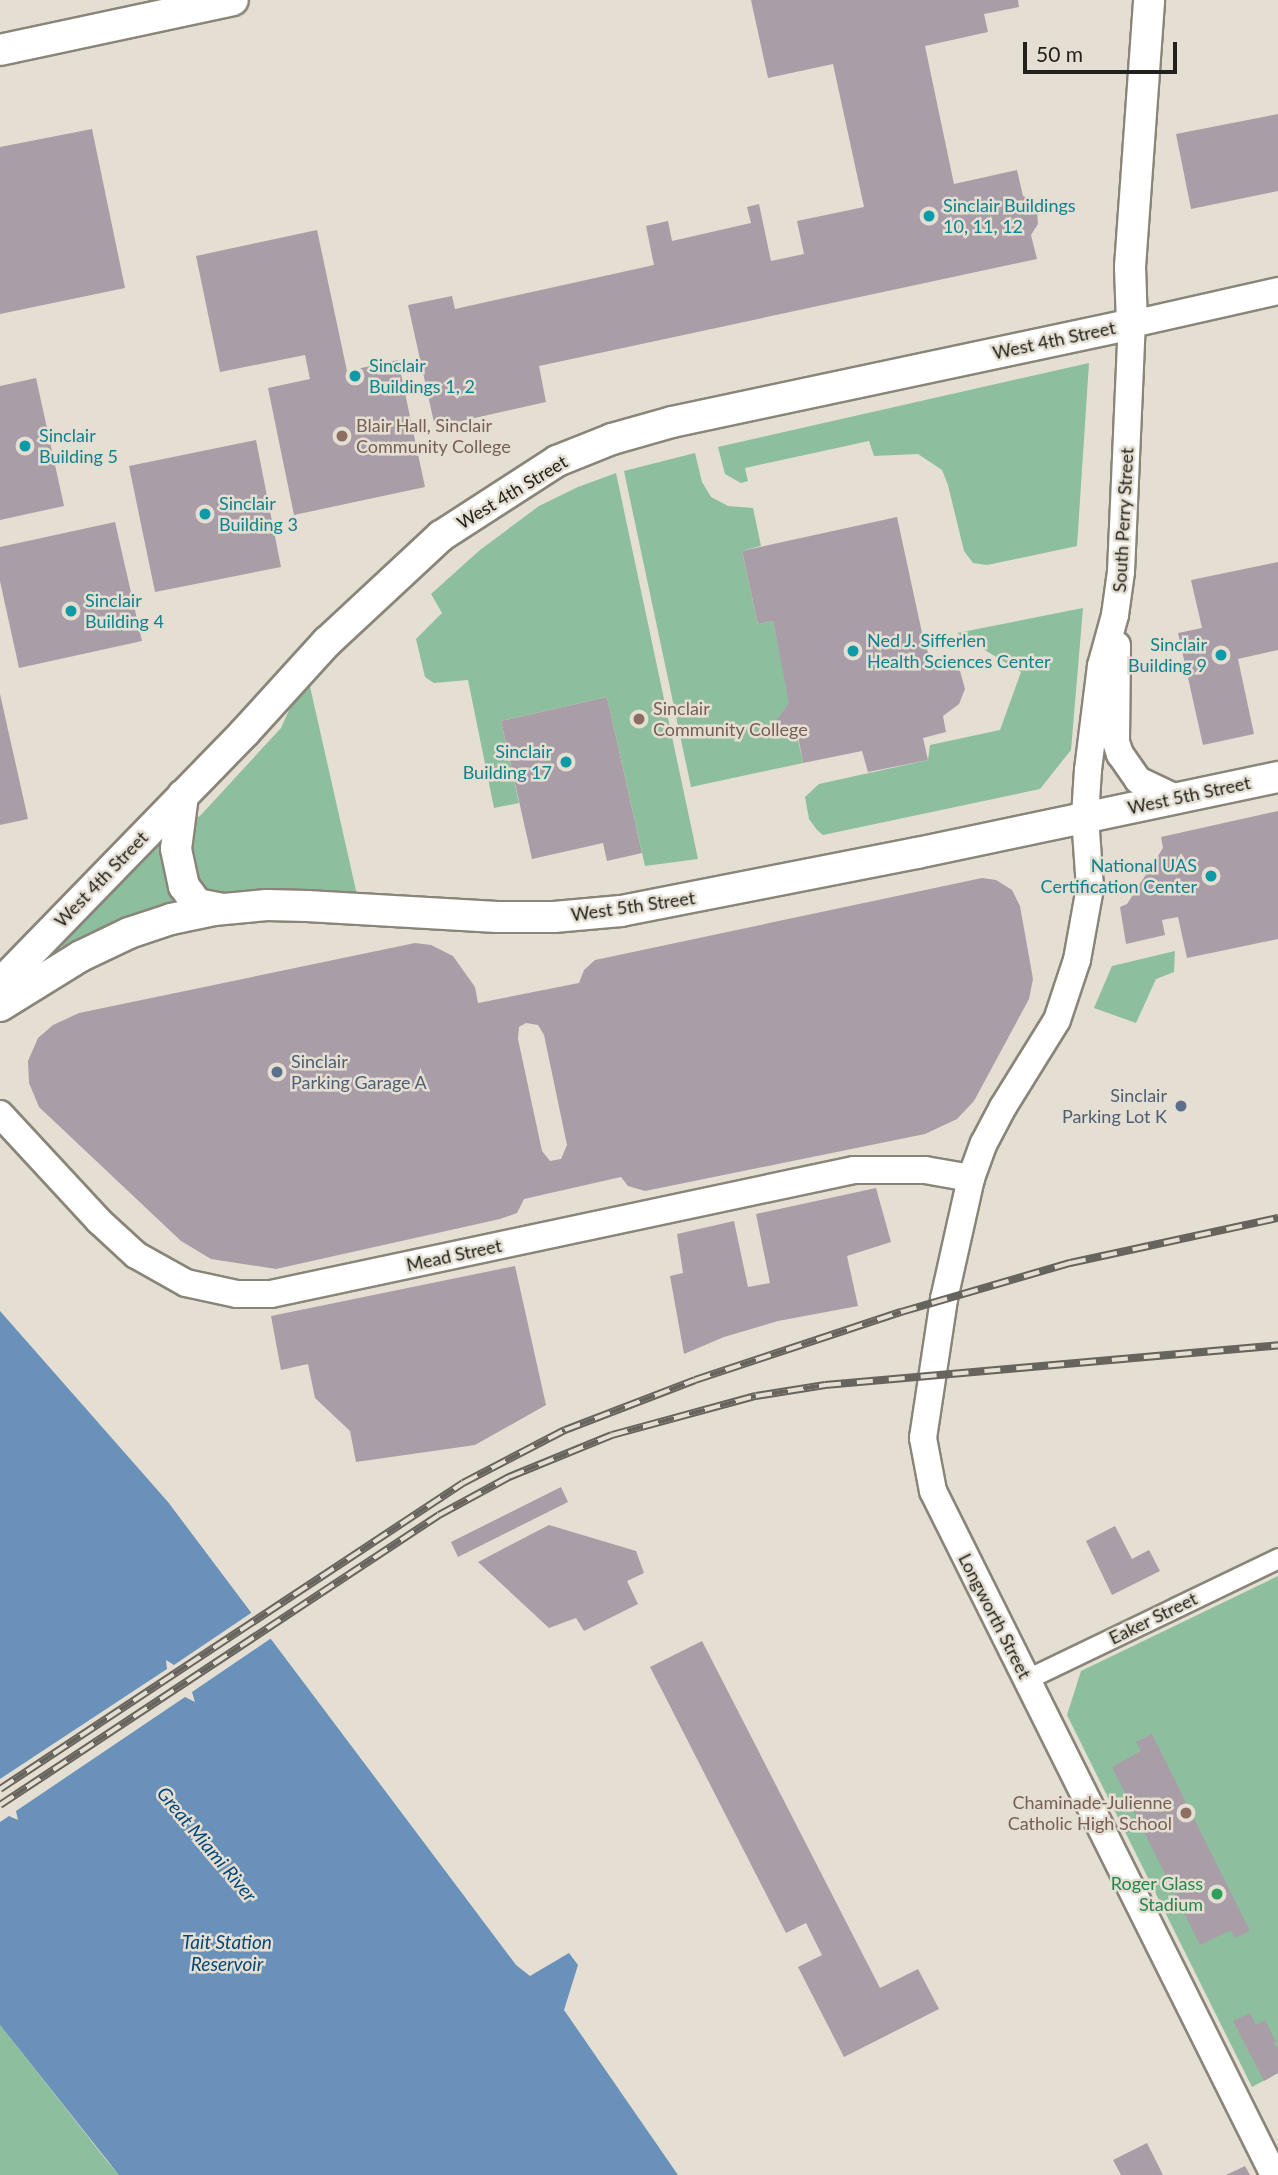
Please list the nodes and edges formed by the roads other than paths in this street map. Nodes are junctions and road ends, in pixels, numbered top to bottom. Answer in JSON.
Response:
{"nodes":[{"id":1,"x":233,"y":0,"type":"edge"},
{"id":2,"x":1149,"y":0,"type":"edge"},
{"id":3,"x":0,"y":50,"type":"edge"},
{"id":4,"x":1278,"y":291,"type":"edge"},
{"id":5,"x":1132,"y":324,"type":"junction"},
{"id":6,"x":1115,"y":615,"type":"junction"},
{"id":7,"x":1278,"y":777,"type":"edge"},
{"id":8,"x":183,"y":795,"type":"junction"},
{"id":9,"x":1176,"y":798,"type":"junction"},
{"id":10,"x":1085,"y":816,"type":"junction"},
{"id":11,"x":222,"y":909,"type":"junction"},
{"id":12,"x":0,"y":984,"type":"edge"},
{"id":13,"x":0,"y":1006,"type":"edge"},
{"id":14,"x":1051,"y":1032,"type":"joint"},
{"id":15,"x":0,"y":1114,"type":"edge"},
{"id":16,"x":971,"y":1178,"type":"junction"},
{"id":17,"x":1278,"y":1558,"type":"edge"},
{"id":18,"x":1027,"y":1679,"type":"junction"},
{"id":19,"x":1274,"y":2175,"type":"edge"}],
"edges":[{"from":1,"to":3,"type":"main road"},
{"from":2,"to":5,"type":"main road","name":"South Perry Street"},
{"from":4,"to":5,"type":"street","name":"West 4th Street"},
{"from":5,"to":6,"type":"street","name":"South Perry Street"},
{"from":5,"to":8,"type":"main road","name":"West 4th Street"},
{"from":6,"to":9,"type":"street"},
{"from":6,"to":10,"type":"street","name":"South Perry Street"},
{"from":7,"to":9,"type":"main road","name":"West 5th Street"},
{"from":8,"to":11,"type":"main road"},
{"from":8,"to":12,"type":"main road","name":"West 4th Street"},
{"from":9,"to":10,"type":"main road","name":"West 5th Street"},
{"from":10,"to":11,"type":"main road","name":"West 5th Street"},
{"from":10,"to":14,"type":"street","name":"South Perry Street"},
{"from":11,"to":13,"type":"main road","name":"West 5th Street"},
{"from":14,"to":16,"type":"street","name":"Longworth Street"},
{"from":15,"to":16,"type":"street","name":"Mead Street"},
{"from":16,"to":18,"type":"street","name":"Longworth Street"},
{"from":17,"to":18,"type":"street","name":"Eaker Street"},
{"from":18,"to":19,"type":"street","name":"Longworth Street"}]}
